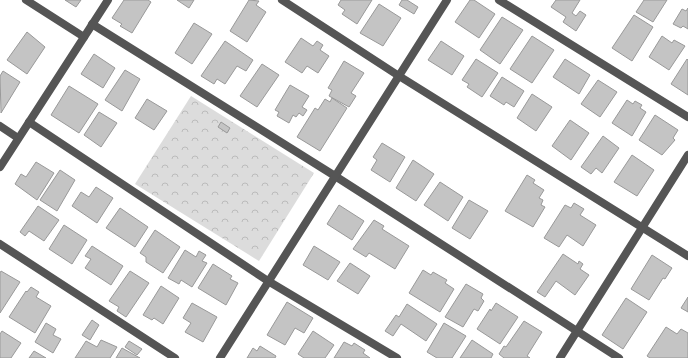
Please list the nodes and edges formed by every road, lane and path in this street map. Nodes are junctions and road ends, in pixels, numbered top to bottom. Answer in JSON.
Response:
{"nodes":[{"id":1,"x":26,"y":0,"type":"edge"},
{"id":2,"x":108,"y":0,"type":"edge"},
{"id":3,"x":282,"y":0,"type":"edge"},
{"id":4,"x":447,"y":0,"type":"edge"},
{"id":5,"x":499,"y":0,"type":"edge"},
{"id":6,"x":92,"y":24,"type":"junction"},
{"id":7,"x":84,"y":37,"type":"junction"},
{"id":8,"x":399,"y":76,"type":"junction"},
{"id":9,"x":688,"y":117,"type":"edge"},
{"id":10,"x":29,"y":122,"type":"junction"},
{"id":11,"x":0,"y":126,"type":"edge"},
{"id":12,"x":18,"y":138,"type":"junction"},
{"id":13,"x":688,"y":155,"type":"edge"},
{"id":14,"x":0,"y":167,"type":"edge"},
{"id":15,"x":336,"y":176,"type":"junction"},
{"id":16,"x":643,"y":227,"type":"junction"},
{"id":17,"x":0,"y":244,"type":"edge"},
{"id":18,"x":688,"y":256,"type":"edge"},
{"id":19,"x":268,"y":281,"type":"junction"},
{"id":20,"x":577,"y":332,"type":"junction"},
{"id":21,"x":175,"y":358,"type":"edge"},
{"id":22,"x":220,"y":358,"type":"edge"},
{"id":23,"x":397,"y":358,"type":"edge"},
{"id":24,"x":560,"y":358,"type":"edge"},
{"id":25,"x":619,"y":358,"type":"edge"}],
"edges":[{"from":1,"to":7,"type":"street"},
{"from":2,"to":6,"type":"street"},
{"from":3,"to":8,"type":"street"},
{"from":4,"to":8,"type":"street"},
{"from":5,"to":9,"type":"street"},
{"from":6,"to":7,"type":"street"},
{"from":6,"to":15,"type":"street"},
{"from":7,"to":10,"type":"street"},
{"from":8,"to":15,"type":"street"},
{"from":8,"to":16,"type":"street"},
{"from":10,"to":12,"type":"street"},
{"from":10,"to":19,"type":"street"},
{"from":11,"to":12,"type":"street"},
{"from":12,"to":14,"type":"street"},
{"from":13,"to":16,"type":"street"},
{"from":15,"to":19,"type":"street"},
{"from":15,"to":20,"type":"street"},
{"from":16,"to":18,"type":"street"},
{"from":16,"to":20,"type":"street"},
{"from":17,"to":21,"type":"street"},
{"from":19,"to":22,"type":"street"},
{"from":19,"to":23,"type":"street"},
{"from":20,"to":24,"type":"street"},
{"from":20,"to":25,"type":"street"}]}
